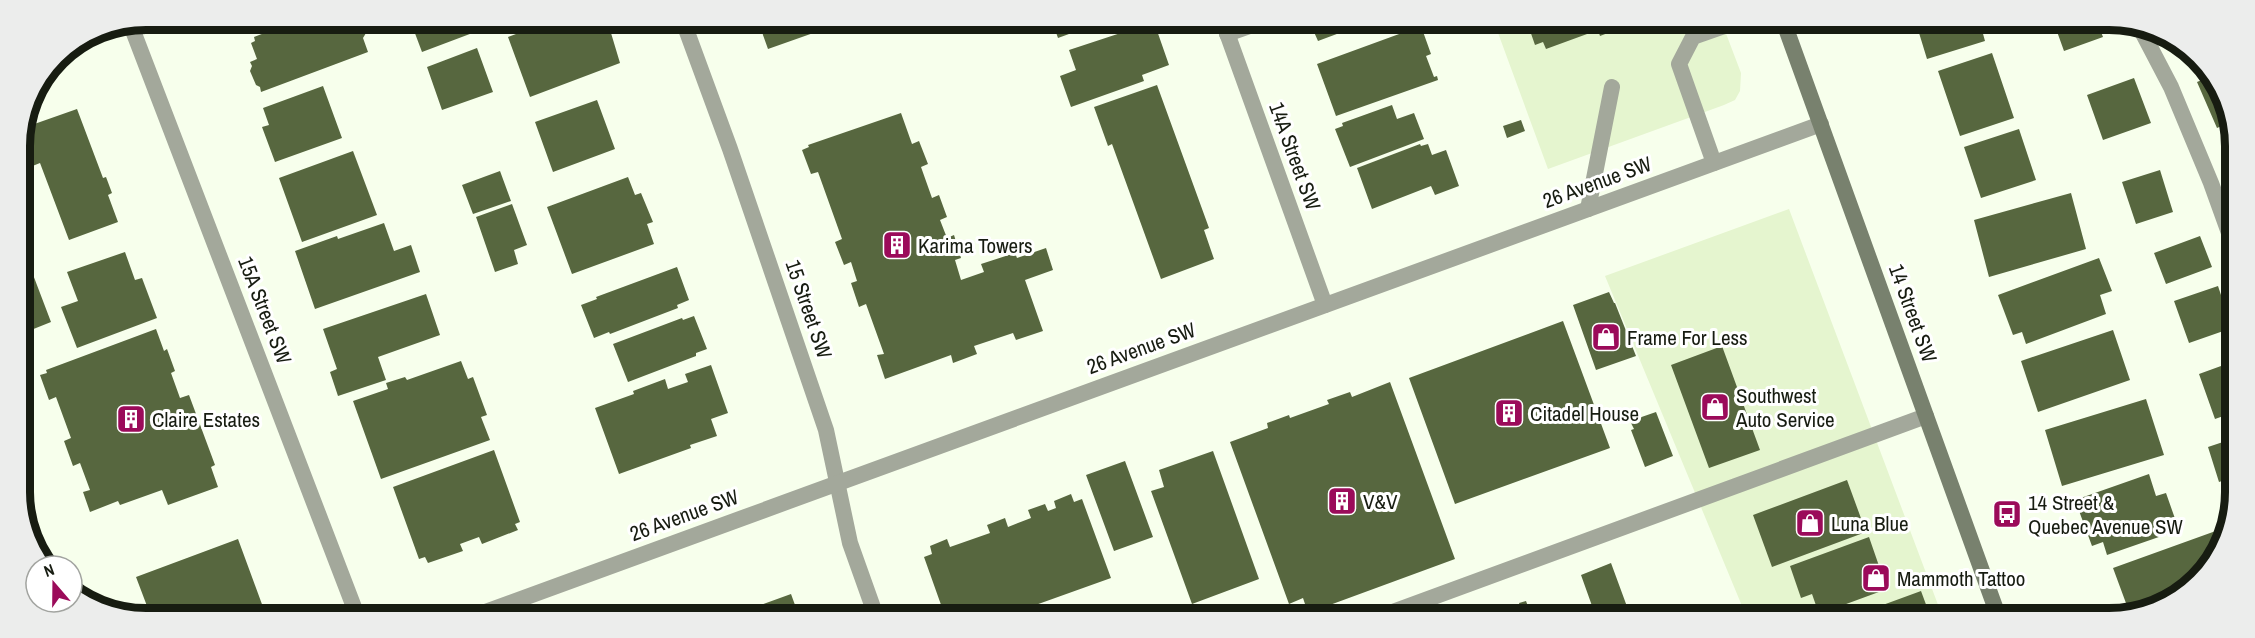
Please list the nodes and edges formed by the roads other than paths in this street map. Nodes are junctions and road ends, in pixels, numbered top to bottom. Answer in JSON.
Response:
{"nodes":[{"id":1,"x":686,"y":30,"type":"edge"},
{"id":2,"x":1226,"y":30,"type":"edge"},
{"id":3,"x":1691,"y":30,"type":"edge"},
{"id":4,"x":1787,"y":30,"type":"edge"},
{"id":5,"x":133,"y":31,"type":"edge"},
{"id":6,"x":2144,"y":36,"type":"edge"},
{"id":7,"x":1612,"y":87,"type":"dead end"},
{"id":8,"x":1821,"y":124,"type":"junction"},
{"id":9,"x":1714,"y":163,"type":"junction"},
{"id":10,"x":1588,"y":209,"type":"junction"},
{"id":11,"x":2225,"y":222,"type":"edge"},
{"id":12,"x":1325,"y":305,"type":"junction"},
{"id":13,"x":1926,"y":416,"type":"junction"},
{"id":14,"x":838,"y":482,"type":"junction"},
{"id":15,"x":354,"y":608,"type":"edge"},
{"id":16,"x":496,"y":608,"type":"edge"},
{"id":17,"x":873,"y":608,"type":"edge"},
{"id":18,"x":1403,"y":608,"type":"edge"},
{"id":19,"x":1995,"y":608,"type":"edge"}],
"edges":[{"from":1,"to":14,"type":"street","name":"15 Street SW"},
{"from":2,"to":12,"type":"street","name":"14A Street SW"},
{"from":3,"to":9,"type":"street"},
{"from":4,"to":8,"type":"main road","name":"14 Street SW"},
{"from":5,"to":15,"type":"street","name":"15A Street SW"},
{"from":6,"to":11,"type":"street"},
{"from":7,"to":10,"type":"street"},
{"from":8,"to":9,"type":"street","name":"26 Avenue SW"},
{"from":8,"to":13,"type":"main road","name":"14 Street SW"},
{"from":9,"to":10,"type":"street","name":"26 Avenue SW"},
{"from":10,"to":12,"type":"street","name":"26 Avenue SW"},
{"from":12,"to":14,"type":"street","name":"26 Avenue SW"},
{"from":13,"to":18,"type":"street"},
{"from":13,"to":19,"type":"main road","name":"14 Street SW"},
{"from":14,"to":16,"type":"street","name":"26 Avenue SW"},
{"from":14,"to":17,"type":"street","name":"15 Street SW"}]}
